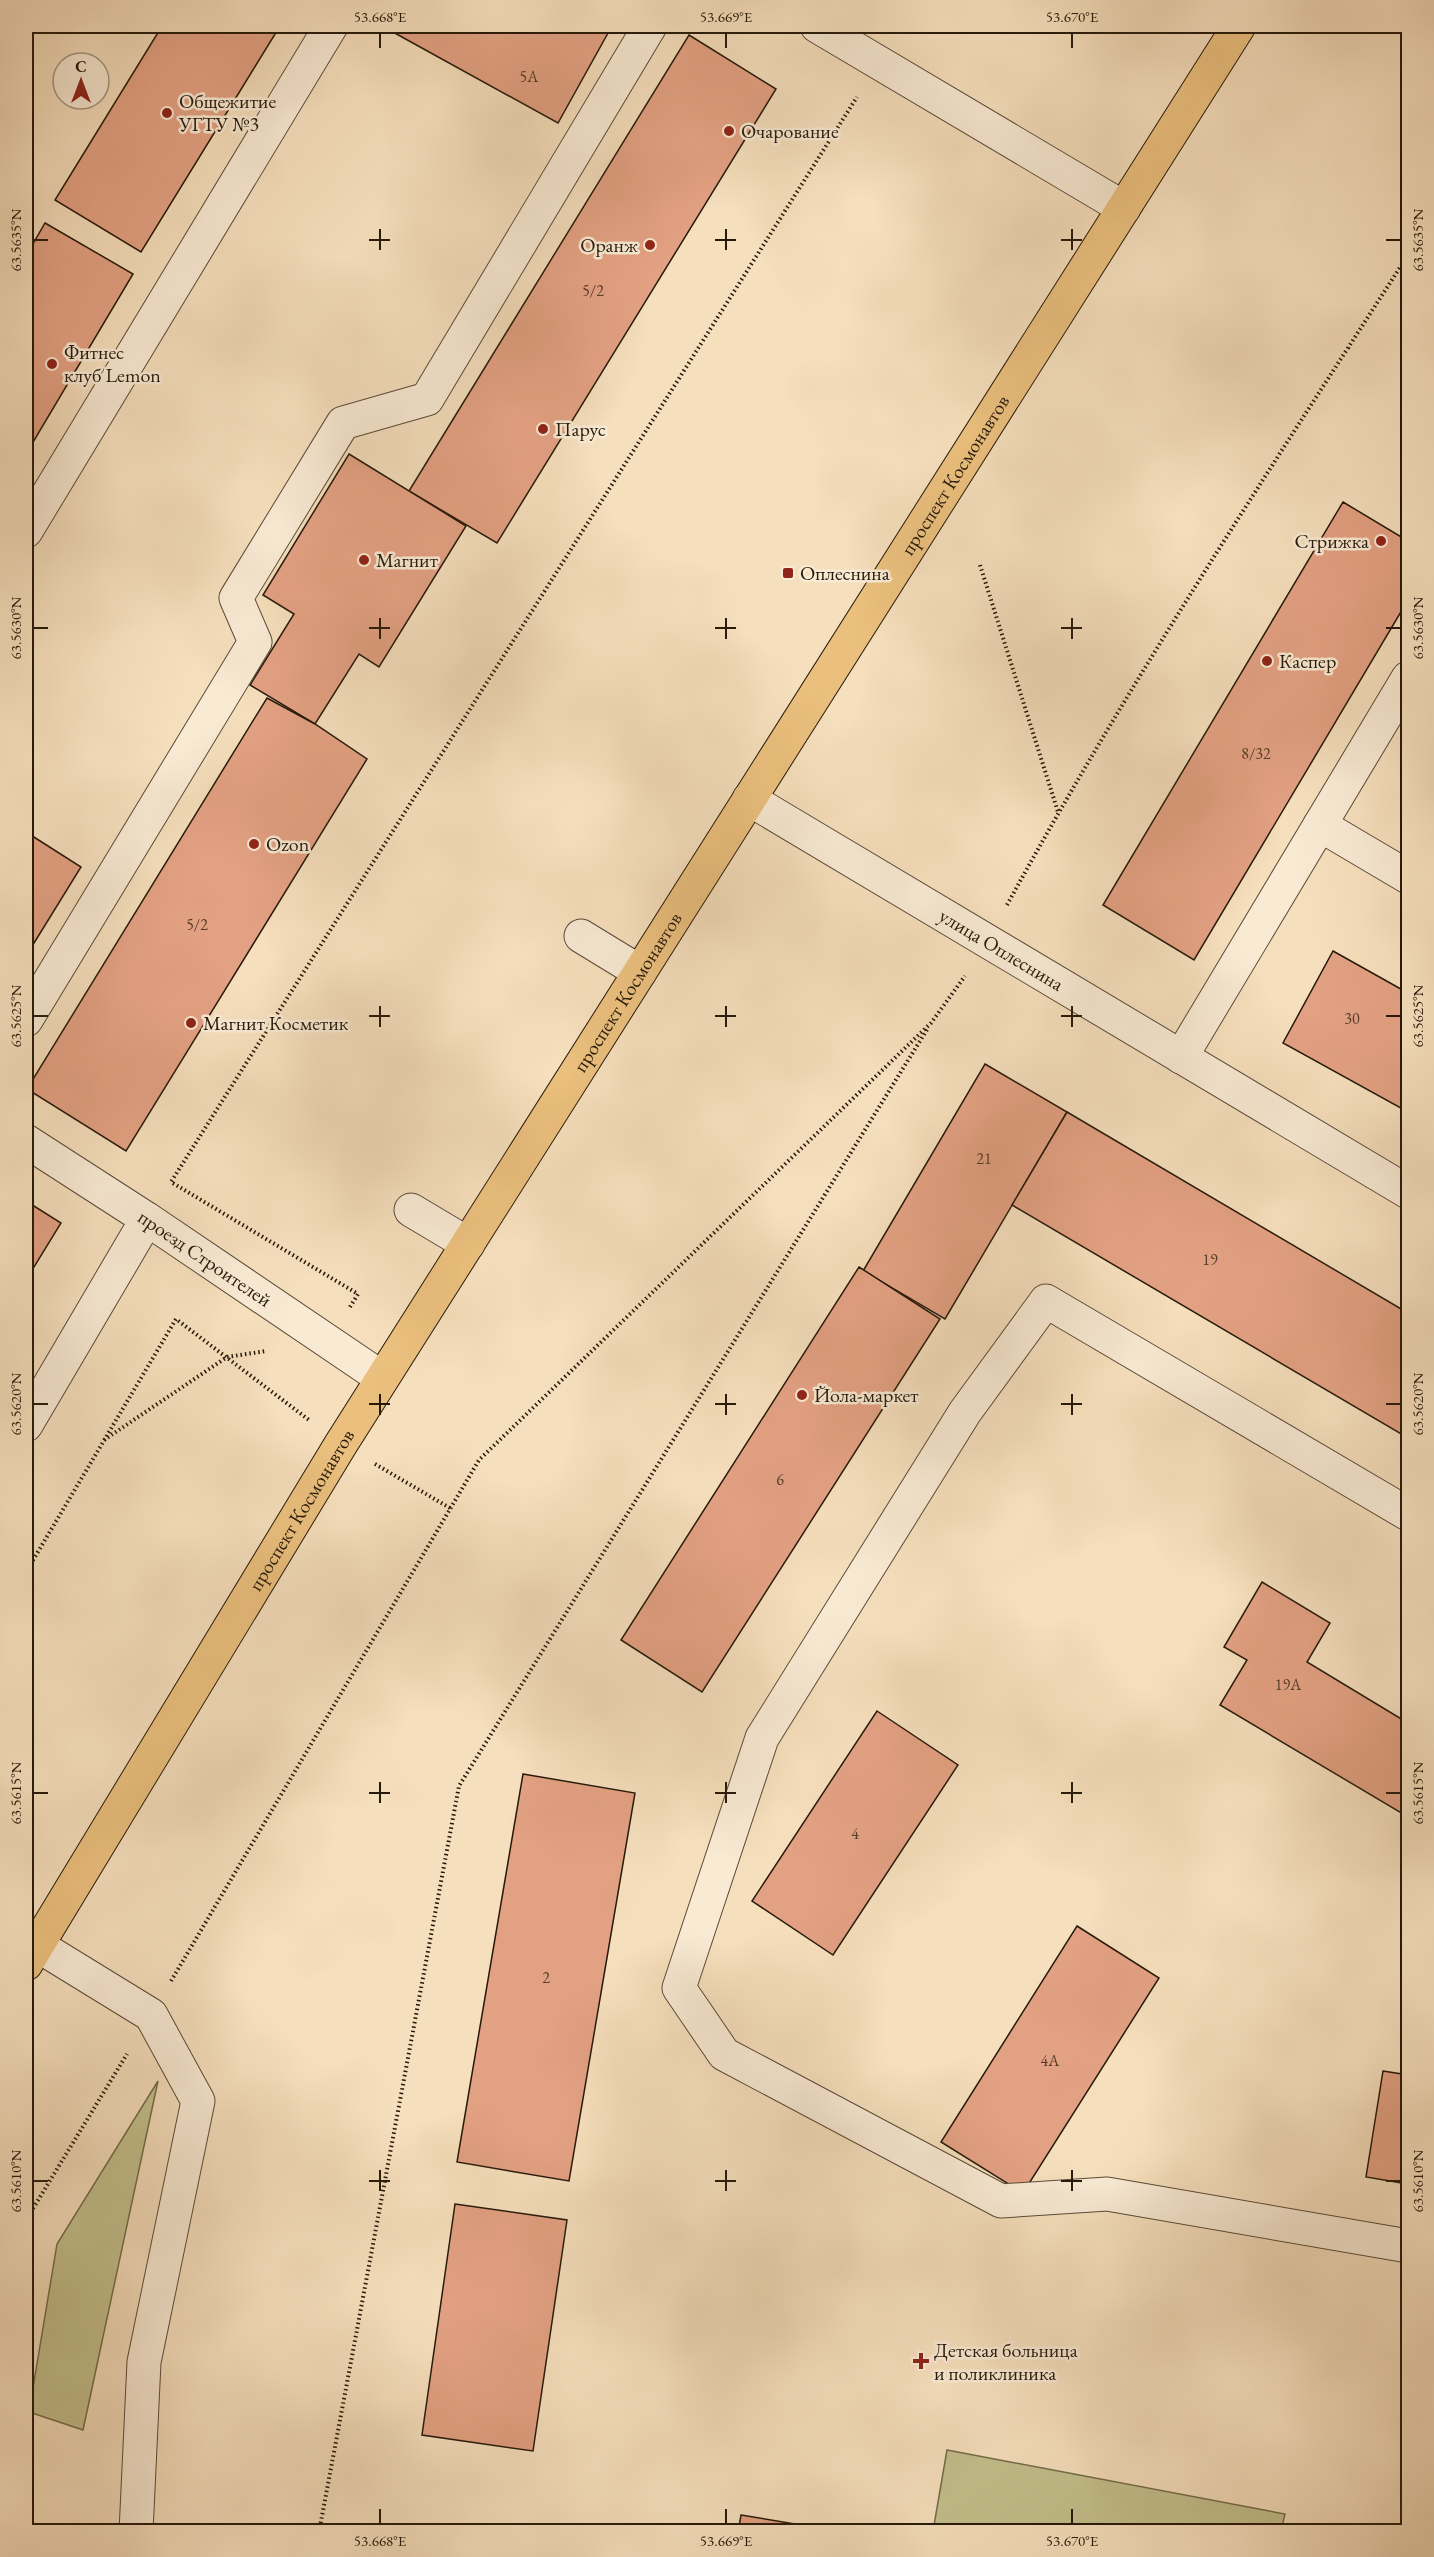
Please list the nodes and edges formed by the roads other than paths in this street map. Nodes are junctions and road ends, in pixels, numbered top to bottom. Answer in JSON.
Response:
{"nodes":[{"id":1,"x":331,"y":26,"type":"edge"},
{"id":2,"x":650,"y":26,"type":"edge"},
{"id":3,"x":817,"y":26,"type":"edge"},
{"id":4,"x":1239,"y":26,"type":"edge"},
{"id":5,"x":1124,"y":208,"type":"junction"},
{"id":6,"x":26,"y":531,"type":"edge"},
{"id":7,"x":1408,"y":678,"type":"edge"},
{"id":8,"x":749,"y":799,"type":"junction"},
{"id":9,"x":1320,"y":825,"type":"junction"},
{"id":10,"x":1408,"y":877,"type":"edge"},
{"id":11,"x":581,"y":936,"type":"dead end"},
{"id":12,"x":640,"y":972,"type":"junction"},
{"id":13,"x":26,"y":1020,"type":"edge"},
{"id":14,"x":1181,"y":1057,"type":"junction"},
{"id":15,"x":26,"y":1141,"type":"edge"},
{"id":16,"x":1408,"y":1192,"type":"edge"},
{"id":17,"x":411,"y":1210,"type":"dead end"},
{"id":18,"x":147,"y":1219,"type":"junction"},
{"id":19,"x":468,"y":1244,"type":"junction"},
{"id":20,"x":382,"y":1378,"type":"junction"},
{"id":21,"x":26,"y":1425,"type":"edge"},
{"id":22,"x":1408,"y":1514,"type":"edge"},
{"id":23,"x":31,"y":1954,"type":"edge"},
{"id":24,"x":1408,"y":2246,"type":"edge"},
{"id":25,"x":136,"y":2532,"type":"edge"}],
"edges":[{"from":1,"to":6,"type":"street"},
{"from":2,"to":13,"type":"street"},
{"from":3,"to":5,"type":"street"},
{"from":4,"to":5,"type":"main road","name":"проспект Космонавтов"},
{"from":5,"to":8,"type":"main road","name":"проспект Космонавтов"},
{"from":7,"to":9,"type":"street"},
{"from":8,"to":12,"type":"main road","name":"проспект Космонавтов"},
{"from":8,"to":14,"type":"street","name":"улица Оплеснина"},
{"from":9,"to":10,"type":"street"},
{"from":9,"to":14,"type":"street"},
{"from":11,"to":12,"type":"street"},
{"from":12,"to":19,"type":"main road","name":"проспект Космонавтов"},
{"from":14,"to":16,"type":"street","name":"улица Оплеснина"},
{"from":15,"to":18,"type":"street","name":"проезд Строителей"},
{"from":17,"to":19,"type":"street"},
{"from":18,"to":20,"type":"street","name":"проезд Строителей"},
{"from":18,"to":21,"type":"street"},
{"from":19,"to":20,"type":"main road","name":"проспект Космонавтов"},
{"from":20,"to":23,"type":"main road","name":"проспект Космонавтов"},
{"from":22,"to":24,"type":"street"},
{"from":23,"to":25,"type":"street"}]}
